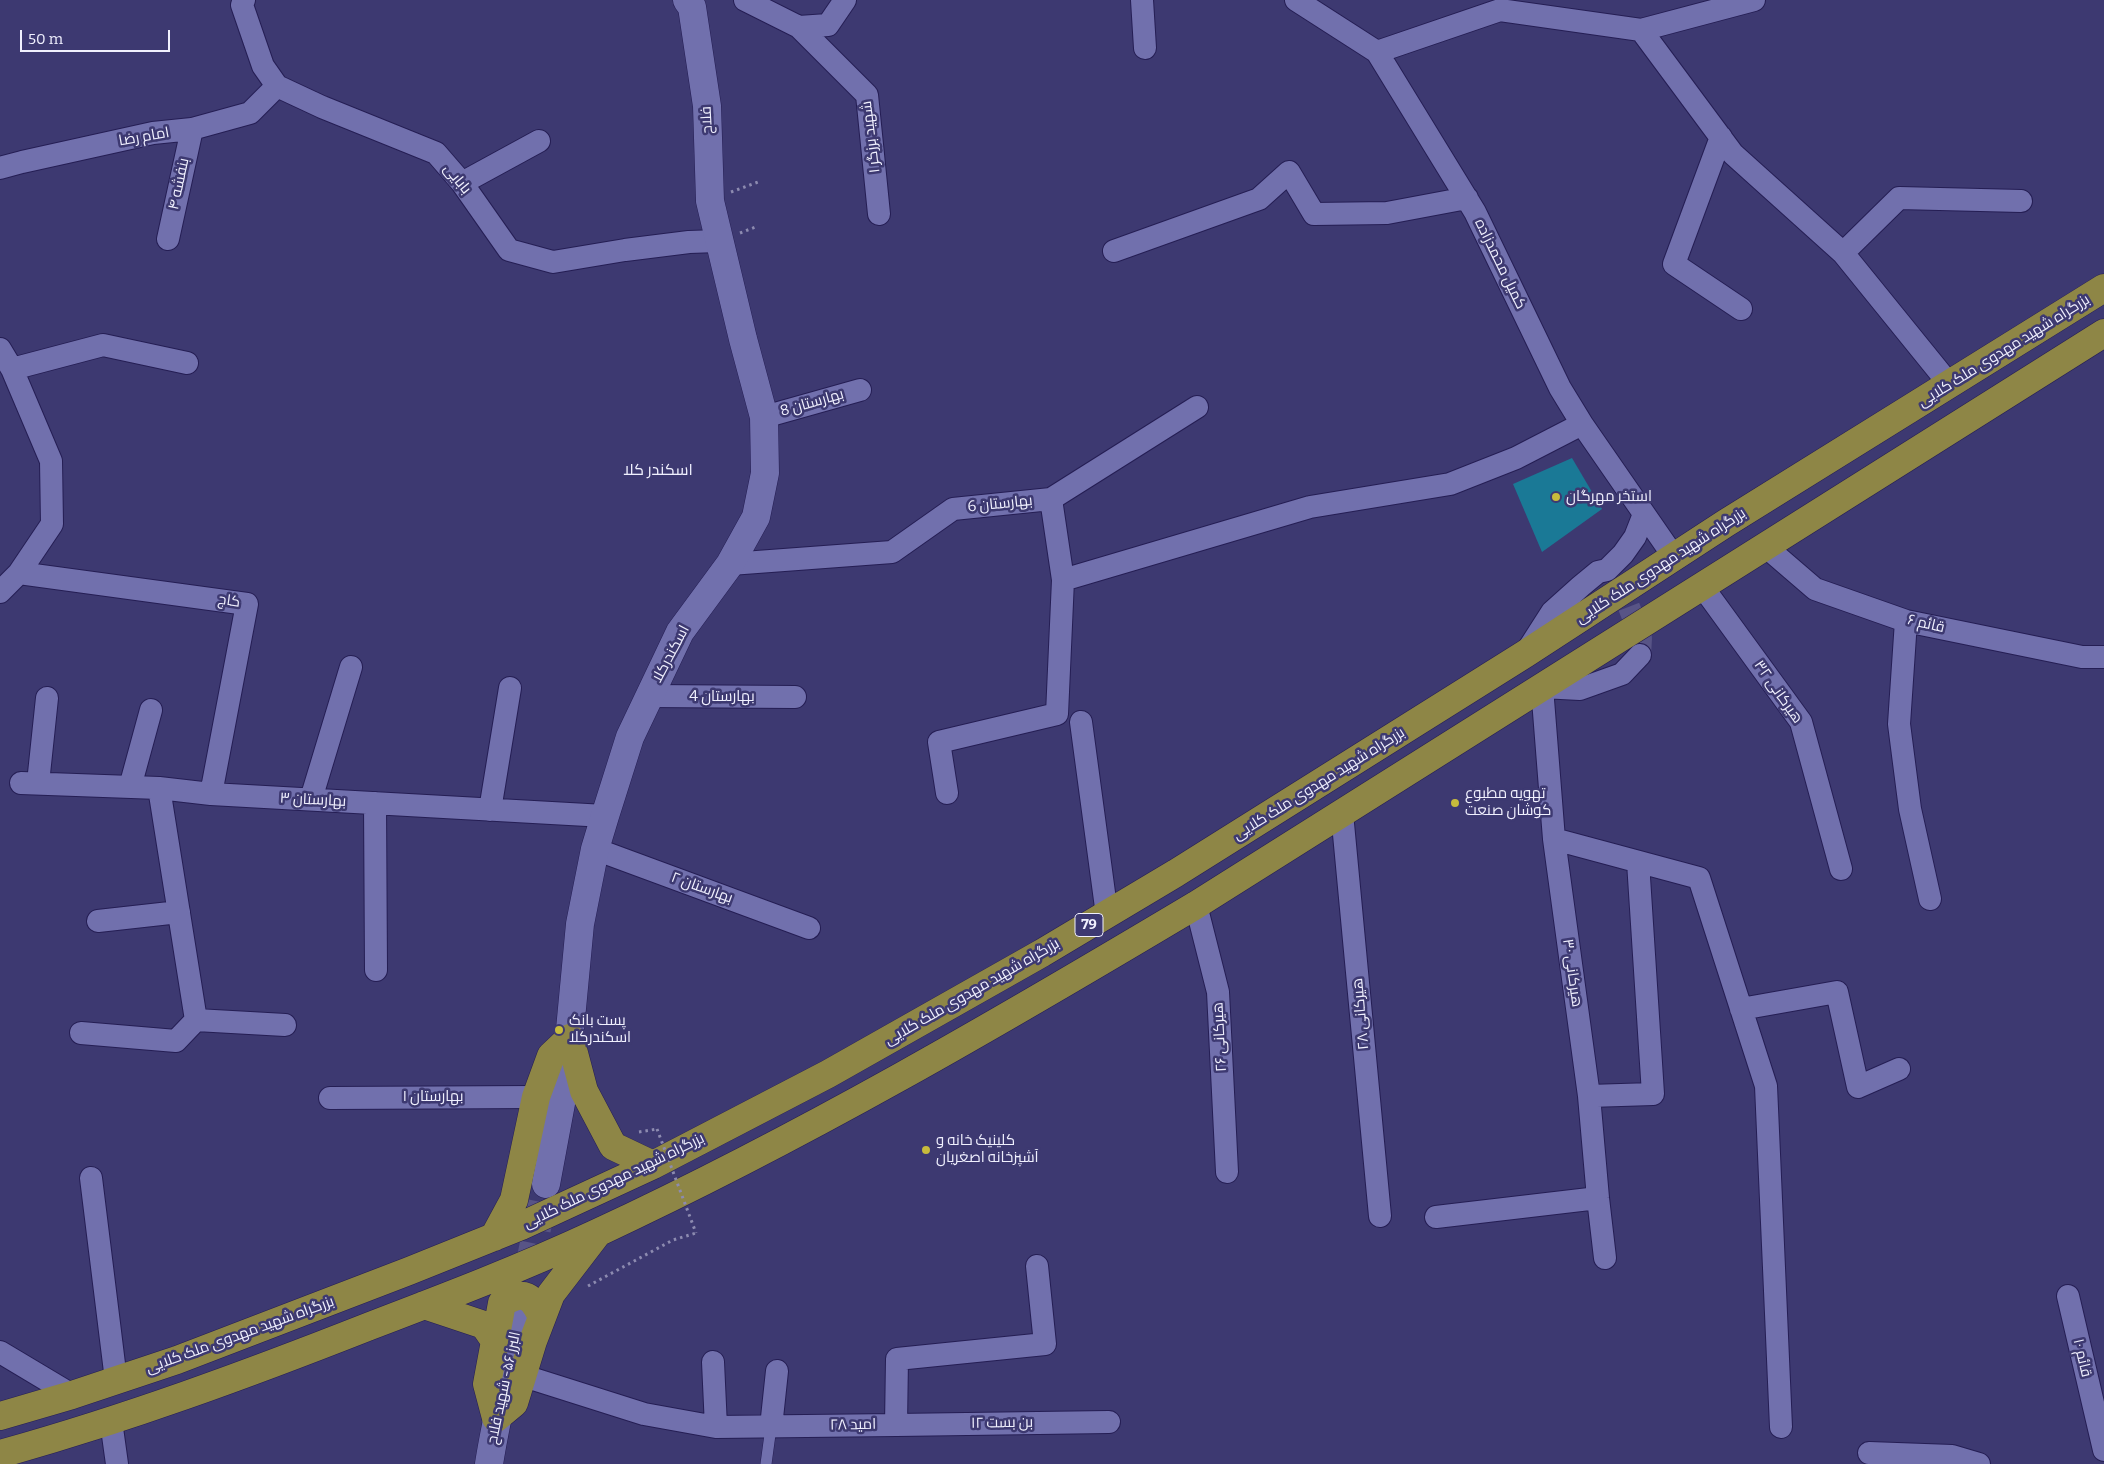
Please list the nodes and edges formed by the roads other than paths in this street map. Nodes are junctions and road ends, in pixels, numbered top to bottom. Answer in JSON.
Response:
{"nodes":[{"id":1,"x":244,"y":0,"type":"edge"},
{"id":2,"x":746,"y":0,"type":"edge"},
{"id":3,"x":844,"y":0,"type":"edge"},
{"id":4,"x":1142,"y":0,"type":"edge"},
{"id":5,"x":1296,"y":0,"type":"edge"},
{"id":6,"x":1754,"y":0,"type":"edge"},
{"id":7,"x":694,"y":2,"type":"edge"},
{"id":8,"x":1473,"y":10,"type":"edge"},
{"id":9,"x":799,"y":27,"type":"junction"},
{"id":10,"x":1641,"y":30,"type":"junction"},
{"id":11,"x":1145,"y":48,"type":"dead end"},
{"id":12,"x":1378,"y":52,"type":"junction"},
{"id":13,"x":277,"y":86,"type":"junction"},
{"id":14,"x":192,"y":129,"type":"junction"},
{"id":15,"x":1721,"y":137,"type":"junction"},
{"id":16,"x":539,"y":141,"type":"dead end"},
{"id":17,"x":0,"y":168,"type":"edge"},
{"id":18,"x":462,"y":183,"type":"junction"},
{"id":19,"x":1467,"y":198,"type":"junction"},
{"id":20,"x":2021,"y":201,"type":"dead end"},
{"id":21,"x":879,"y":214,"type":"dead end"},
{"id":22,"x":168,"y":239,"type":"dead end"},
{"id":23,"x":718,"y":241,"type":"junction"},
{"id":24,"x":1114,"y":251,"type":"dead end"},
{"id":25,"x":1843,"y":253,"type":"junction"},
{"id":26,"x":2104,"y":288,"type":"edge"},
{"id":27,"x":1741,"y":309,"type":"dead end"},
{"id":28,"x":2104,"y":333,"type":"edge"},
{"id":29,"x":0,"y":349,"type":"edge"},
{"id":30,"x":187,"y":363,"type":"dead end"},
{"id":31,"x":12,"y":369,"type":"junction"},
{"id":32,"x":1950,"y":386,"type":"junction"},
{"id":33,"x":860,"y":390,"type":"dead end"},
{"id":34,"x":1197,"y":407,"type":"dead end"},
{"id":35,"x":764,"y":417,"type":"junction"},
{"id":36,"x":1582,"y":424,"type":"junction"},
{"id":37,"x":1051,"y":499,"type":"junction"},
{"id":38,"x":1644,"y":514,"type":"junction"},
{"id":39,"x":1765,"y":546,"type":"junction"},
{"id":40,"x":1674,"y":557,"type":"junction"},
{"id":41,"x":730,"y":564,"type":"junction"},
{"id":42,"x":19,"y":573,"type":"junction"},
{"id":43,"x":1063,"y":580,"type":"junction"},
{"id":44,"x":1702,"y":586,"type":"junction"},
{"id":45,"x":0,"y":592,"type":"edge"},
{"id":46,"x":1906,"y":620,"type":"junction"},
{"id":47,"x":1525,"y":654,"type":"junction"},
{"id":48,"x":1640,"y":655,"type":"dead end"},
{"id":49,"x":2104,"y":657,"type":"edge"},
{"id":50,"x":351,"y":667,"type":"dead end"},
{"id":51,"x":1542,"y":687,"type":"junction"},
{"id":52,"x":510,"y":688,"type":"dead end"},
{"id":53,"x":649,"y":696,"type":"junction"},
{"id":54,"x":795,"y":697,"type":"dead end"},
{"id":55,"x":47,"y":698,"type":"dead end"},
{"id":56,"x":151,"y":710,"type":"dead end"},
{"id":57,"x":1081,"y":722,"type":"dead end"},
{"id":58,"x":130,"y":787,"type":"junction"},
{"id":59,"x":159,"y":788,"type":"junction"},
{"id":60,"x":947,"y":793,"type":"dead end"},
{"id":61,"x":211,"y":794,"type":"junction"},
{"id":62,"x":310,"y":800,"type":"junction"},
{"id":63,"x":374,"y":803,"type":"junction"},
{"id":64,"x":490,"y":810,"type":"junction"},
{"id":65,"x":1342,"y":813,"type":"junction"},
{"id":66,"x":605,"y":816,"type":"junction"},
{"id":67,"x":1554,"y":839,"type":"junction"},
{"id":68,"x":596,"y":849,"type":"junction"},
{"id":69,"x":1638,"y":862,"type":"junction"},
{"id":70,"x":1841,"y":869,"type":"dead end"},
{"id":71,"x":1930,"y":899,"type":"dead end"},
{"id":72,"x":1196,"y":905,"type":"junction"},
{"id":73,"x":179,"y":912,"type":"junction"},
{"id":74,"x":1107,"y":915,"type":"junction"},
{"id":75,"x":98,"y":921,"type":"dead end"},
{"id":76,"x":810,"y":928,"type":"dead end"},
{"id":77,"x":376,"y":970,"type":"dead end"},
{"id":78,"x":1741,"y":1009,"type":"junction"},
{"id":79,"x":196,"y":1020,"type":"junction"},
{"id":80,"x":285,"y":1025,"type":"dead end"},
{"id":81,"x":81,"y":1033,"type":"dead end"},
{"id":82,"x":570,"y":1038,"type":"junction"},
{"id":83,"x":1899,"y":1069,"type":"dead end"},
{"id":84,"x":1589,"y":1096,"type":"junction"},
{"id":85,"x":536,"y":1097,"type":"junction"},
{"id":86,"x":330,"y":1098,"type":"dead end"},
{"id":87,"x":653,"y":1165,"type":"junction"},
{"id":88,"x":1227,"y":1172,"type":"dead end"},
{"id":89,"x":91,"y":1178,"type":"dead end"},
{"id":90,"x":546,"y":1184,"type":"tunnel mouth"},
{"id":91,"x":1598,"y":1198,"type":"junction"},
{"id":92,"x":1380,"y":1216,"type":"dead end"},
{"id":93,"x":1436,"y":1217,"type":"dead end"},
{"id":94,"x":599,"y":1232,"type":"junction"},
{"id":95,"x":494,"y":1237,"type":"junction"},
{"id":96,"x":1605,"y":1258,"type":"dead end"},
{"id":97,"x":1037,"y":1266,"type":"dead end"},
{"id":98,"x":2068,"y":1296,"type":"dead end"},
{"id":99,"x":424,"y":1305,"type":"junction"},
{"id":100,"x":531,"y":1315,"type":"junction"},
{"id":101,"x":495,"y":1341,"type":"junction"},
{"id":102,"x":0,"y":1352,"type":"edge"},
{"id":103,"x":713,"y":1362,"type":"dead end"},
{"id":104,"x":777,"y":1371,"type":"dead end"},
{"id":105,"x":524,"y":1376,"type":"junction"},
{"id":106,"x":116,"y":1380,"type":"junction"},
{"id":107,"x":72,"y":1395,"type":"junction"},
{"id":108,"x":0,"y":1416,"type":"edge"},
{"id":109,"x":496,"y":1418,"type":"junction"},
{"id":110,"x":111,"y":1421,"type":"junction"},
{"id":111,"x":1109,"y":1422,"type":"dead end"},
{"id":112,"x":896,"y":1425,"type":"junction"},
{"id":113,"x":771,"y":1426,"type":"junction"},
{"id":114,"x":716,"y":1427,"type":"junction"},
{"id":115,"x":1781,"y":1427,"type":"dead end"},
{"id":116,"x":2104,"y":1450,"type":"edge"},
{"id":117,"x":1869,"y":1453,"type":"dead end"},
{"id":118,"x":0,"y":1454,"type":"edge"},
{"id":119,"x":1952,"y":1460,"type":"edge"},
{"id":120,"x":6,"y":1464,"type":"edge"},
{"id":121,"x":117,"y":1464,"type":"edge"},
{"id":122,"x":489,"y":1464,"type":"edge"},
{"id":123,"x":766,"y":1464,"type":"edge"},
{"id":124,"x":1979,"y":1464,"type":"edge"}],
"edges":[{"from":1,"to":13,"type":"street"},
{"from":2,"to":9,"type":"street"},
{"from":3,"to":9,"type":"street"},
{"from":4,"to":11,"type":"street"},
{"from":5,"to":12,"type":"street","name":"کمیل محمدزاده"},
{"from":6,"to":10,"type":"street"},
{"from":7,"to":23,"type":"street","name":"فلاح"},
{"from":8,"to":10,"type":"street"},
{"from":8,"to":12,"type":"street"},
{"from":9,"to":21,"type":"street","name":"شهید برزگر ۱"},
{"from":10,"to":15,"type":"street"},
{"from":12,"to":19,"type":"street","name":"کمیل محمدزاده"},
{"from":13,"to":14,"type":"street","name":"امام رضا"},
{"from":13,"to":18,"type":"street","name":"بابایی"},
{"from":14,"to":17,"type":"street","name":"امام رضا"},
{"from":14,"to":22,"type":"street","name":"بنفشه ۴"},
{"from":15,"to":25,"type":"street"},
{"from":15,"to":27,"type":"street"},
{"from":16,"to":18,"type":"street"},
{"from":18,"to":23,"type":"street","name":"بابایی"},
{"from":19,"to":24,"type":"street"},
{"from":19,"to":36,"type":"street","name":"کمیل محمدزاده"},
{"from":20,"to":25,"type":"street"},
{"from":23,"to":35,"type":"street","name":"اسکندرکلا"},
{"from":25,"to":32,"type":"street"},
{"from":26,"to":32,"type":"highway","name":"بزرگراه شهید مهدوی ملک کلایی","number":"79"},
{"from":28,"to":39,"type":"highway","number":"79"},
{"from":29,"to":31,"type":"street"},
{"from":30,"to":31,"type":"street"},
{"from":31,"to":42,"type":"street"},
{"from":32,"to":40,"type":"highway","name":"بزرگراه شهید مهدوی ملک کلایی","number":"79"},
{"from":33,"to":35,"type":"street","name":"بهارستان 8"},
{"from":34,"to":37,"type":"street","name":"بهارستان 6"},
{"from":35,"to":41,"type":"street","name":"اسکندرکلا"},
{"from":36,"to":38,"type":"street","name":"کمیل محمدزاده"},
{"from":36,"to":43,"type":"street"},
{"from":37,"to":41,"type":"street","name":"بهارستان 6"},
{"from":37,"to":43,"type":"street"},
{"from":38,"to":40,"type":"street","name":"کمیل محمدزاده"},
{"from":38,"to":47,"type":"street"},
{"from":39,"to":44,"type":"highway","number":"79"},
{"from":39,"to":46,"type":"street","name":"قائم ۶"},
{"from":40,"to":47,"type":"highway","name":"بزرگراه شهید مهدوی ملک کلایی","number":"79"},
{"from":41,"to":53,"type":"street","name":"اسکندرکلا"},
{"from":42,"to":45,"type":"street"},
{"from":42,"to":61,"type":"street","name":"کاج"},
{"from":43,"to":60,"type":"street"},
{"from":44,"to":51,"type":"highway","number":"79"},
{"from":44,"to":70,"type":"street","name":"هیرکانی ۳۲"},
{"from":46,"to":49,"type":"street","name":"قائم ۶"},
{"from":46,"to":71,"type":"street"},
{"from":47,"to":74,"type":"highway","name":"بزرگراه شهید مهدوی ملک کلایی","number":"79"},
{"from":48,"to":51,"type":"street"},
{"from":50,"to":62,"type":"street"},
{"from":51,"to":65,"type":"highway","number":"79"},
{"from":51,"to":67,"type":"street","name":"هیرکانی ۳۰"},
{"from":52,"to":64,"type":"street"},
{"from":53,"to":54,"type":"street","name":"بهارستان 4"},
{"from":53,"to":66,"type":"street","name":"اسکندرکلا"},
{"from":55,"to":58,"type":"street","name":"بهارستان ۳"},
{"from":56,"to":58,"type":"street"},
{"from":57,"to":74,"type":"street"},
{"from":58,"to":59,"type":"street","name":"بهارستان ۳"},
{"from":59,"to":61,"type":"street","name":"بهارستان ۳"},
{"from":59,"to":73,"type":"street"},
{"from":61,"to":62,"type":"street","name":"بهارستان ۳"},
{"from":62,"to":63,"type":"street","name":"بهارستان ۳"},
{"from":63,"to":64,"type":"street","name":"بهارستان ۳"},
{"from":63,"to":77,"type":"street"},
{"from":64,"to":66,"type":"street","name":"بهارستان ۳"},
{"from":65,"to":72,"type":"highway","number":"79"},
{"from":65,"to":92,"type":"street","name":"هیرکانی ۲۸"},
{"from":66,"to":68,"type":"street","name":"اسکندرکلا"},
{"from":67,"to":69,"type":"street"},
{"from":67,"to":84,"type":"street","name":"هیرکانی ۳۰"},
{"from":68,"to":76,"type":"street","name":"بهارستان ۲"},
{"from":68,"to":82,"type":"street","name":"اسکندرکلا"},
{"from":69,"to":78,"type":"street"},
{"from":69,"to":84,"type":"street"},
{"from":72,"to":88,"type":"street","name":"هیرکانی ۲۶"},
{"from":72,"to":94,"type":"highway","number":"79"},
{"from":73,"to":75,"type":"street"},
{"from":73,"to":79,"type":"street"},
{"from":74,"to":87,"type":"highway","name":"بزرگراه شهید مهدوی ملک کلایی","number":"79"},
{"from":78,"to":83,"type":"street"},
{"from":78,"to":115,"type":"street"},
{"from":79,"to":80,"type":"street"},
{"from":79,"to":81,"type":"street"},
{"from":82,"to":85,"type":"highway"},
{"from":82,"to":87,"type":"highway"},
{"from":82,"to":90,"type":"street","name":"اسکندرکلا"},
{"from":84,"to":91,"type":"street","name":"هیرکانی ۳۰"},
{"from":85,"to":86,"type":"street","name":"بهارستان ۱"},
{"from":85,"to":95,"type":"highway"},
{"from":87,"to":95,"type":"highway","name":"بزرگراه شهید مهدوی ملک کلایی","number":"79"},
{"from":89,"to":106,"type":"street"},
{"from":91,"to":93,"type":"street"},
{"from":91,"to":96,"type":"street","name":"هیرکانی ۳۰"},
{"from":94,"to":99,"type":"highway","number":"79"},
{"from":94,"to":100,"type":"highway"},
{"from":95,"to":106,"type":"highway","name":"بزرگراه شهید مهدوی ملک کلایی","number":"79"},
{"from":97,"to":112,"type":"street","name":"امید ۲۸"},
{"from":98,"to":116,"type":"street","name":"قائم ۱۰"},
{"from":99,"to":101,"type":"highway"},
{"from":99,"to":110,"type":"highway","number":"79"},
{"from":100,"to":101,"type":"highway"},
{"from":100,"to":105,"type":"highway"},
{"from":100,"to":109,"type":"street","name":"البرز ۵۶- شهید فلاح"},
{"from":101,"to":109,"type":"highway"},
{"from":102,"to":107,"type":"street"},
{"from":103,"to":114,"type":"street"},
{"from":104,"to":113,"type":"street"},
{"from":105,"to":109,"type":"highway"},
{"from":105,"to":114,"type":"street","name":"امید ۲۸"},
{"from":106,"to":107,"type":"highway","name":"بزرگراه شهید مهدوی ملک کلایی","number":"79"},
{"from":107,"to":108,"type":"highway","name":"بزرگراه شهید مهدوی ملک کلایی","number":"79"},
{"from":109,"to":122,"type":"street","name":"البرز ۵۶- شهید فلاح"},
{"from":110,"to":118,"type":"highway","number":"79"},
{"from":110,"to":121,"type":"street"},
{"from":111,"to":112,"type":"street","name":"بن بست ۱۲"},
{"from":112,"to":113,"type":"street","name":"امید ۲۸"},
{"from":113,"to":114,"type":"street","name":"امید ۲۸"},
{"from":113,"to":123,"type":"lane"},
{"from":117,"to":119,"type":"street"},
{"from":118,"to":120,"type":"street"},
{"from":119,"to":124,"type":"street"}]}
